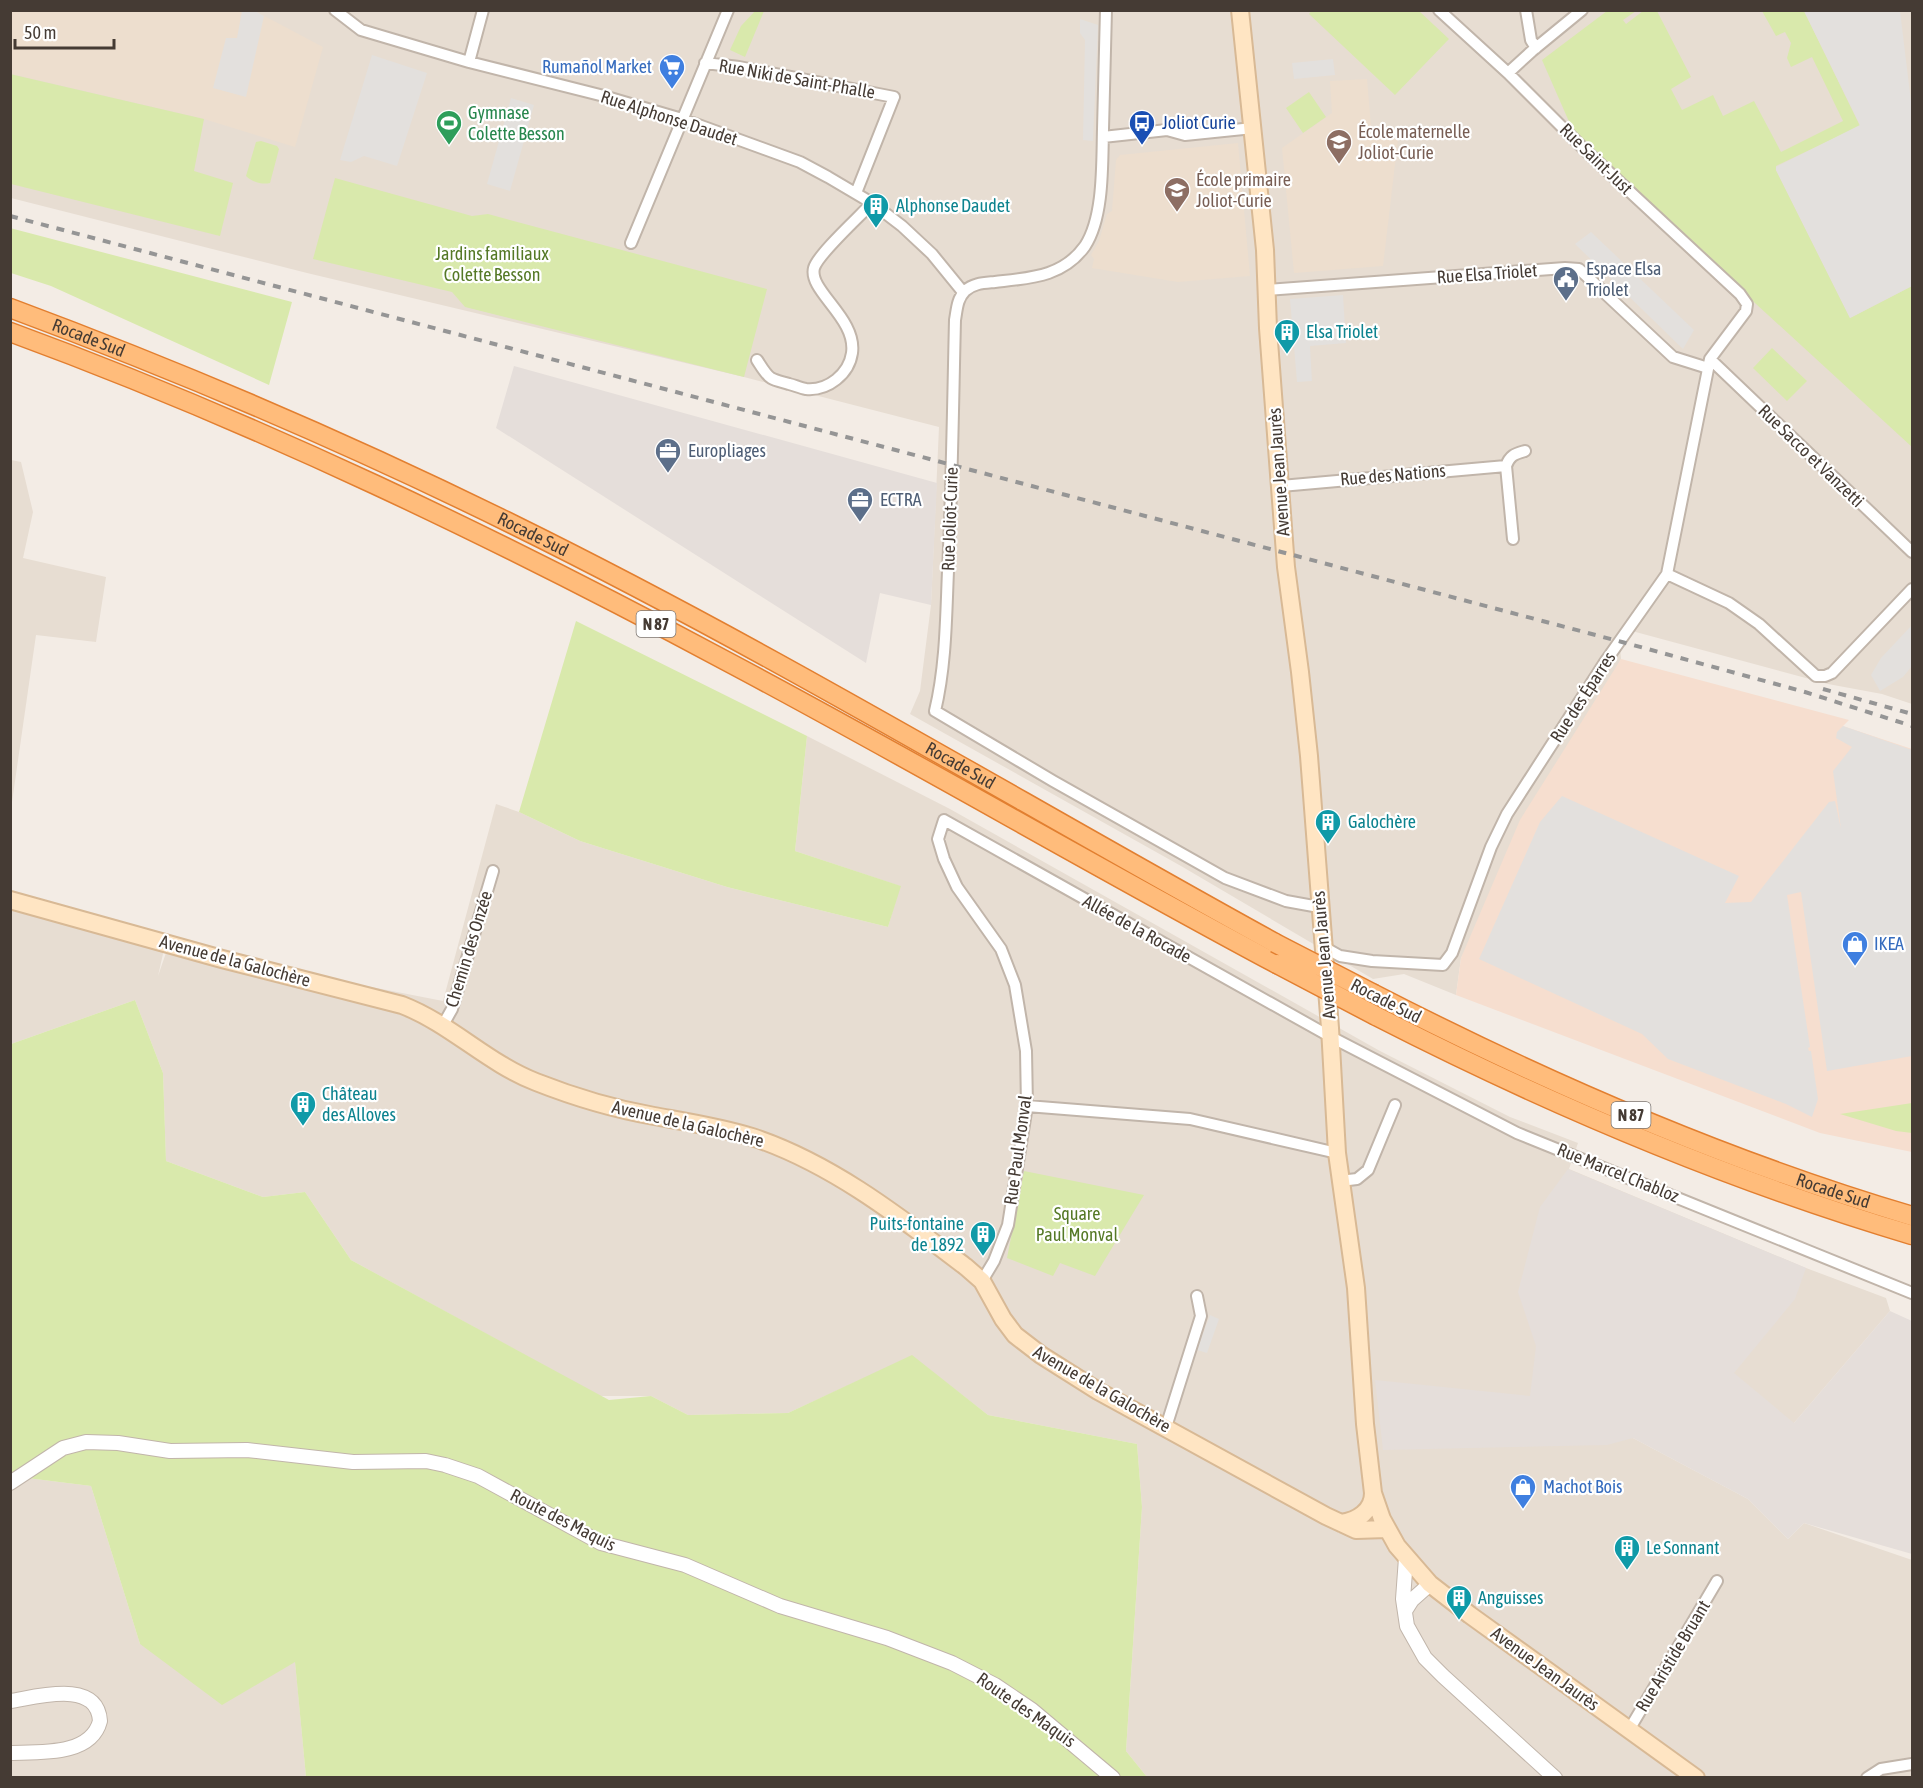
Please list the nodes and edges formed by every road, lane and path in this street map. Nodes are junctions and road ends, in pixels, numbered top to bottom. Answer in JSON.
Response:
{"nodes":[{"id":1,"x":483,"y":10,"type":"edge"},
{"id":2,"x":728,"y":10,"type":"edge"},
{"id":3,"x":1106,"y":10,"type":"edge"},
{"id":4,"x":1240,"y":10,"type":"edge"},
{"id":5,"x":1438,"y":10,"type":"edge"},
{"id":6,"x":1526,"y":10,"type":"edge"},
{"id":7,"x":1582,"y":10,"type":"edge"},
{"id":8,"x":338,"y":11,"type":"edge"},
{"id":9,"x":1536,"y":48,"type":"junction"},
{"id":10,"x":469,"y":62,"type":"junction"},
{"id":11,"x":705,"y":63,"type":"junction"},
{"id":12,"x":1508,"y":73,"type":"junction"},
{"id":13,"x":682,"y":119,"type":"junction"},
{"id":14,"x":1253,"y":128,"type":"junction"},
{"id":15,"x":1103,"y":137,"type":"junction"},
{"id":16,"x":856,"y":193,"type":"junction"},
{"id":17,"x":872,"y":203,"type":"junction"},
{"id":18,"x":631,"y":243,"type":"dead end"},
{"id":19,"x":1267,"y":290,"type":"junction"},
{"id":20,"x":963,"y":292,"type":"junction"},
{"id":21,"x":10,"y":308,"type":"edge"},
{"id":22,"x":1746,"y":311,"type":"joint"},
{"id":23,"x":10,"y":333,"type":"edge"},
{"id":24,"x":757,"y":360,"type":"dead end"},
{"id":25,"x":1709,"y":364,"type":"junction"},
{"id":26,"x":1526,"y":451,"type":"dead end"},
{"id":27,"x":1506,"y":466,"type":"junction"},
{"id":28,"x":1281,"y":486,"type":"junction"},
{"id":29,"x":1514,"y":539,"type":"dead end"},
{"id":30,"x":1912,"y":552,"type":"edge"},
{"id":31,"x":1667,"y":574,"type":"junction"},
{"id":32,"x":1912,"y":589,"type":"edge"},
{"id":33,"x":944,"y":820,"type":"joint"},
{"id":34,"x":493,"y":871,"type":"dead end"},
{"id":35,"x":10,"y":900,"type":"edge"},
{"id":36,"x":1319,"y":906,"type":"junction"},
{"id":37,"x":1322,"y":946,"type":"junction"},
{"id":38,"x":443,"y":1025,"type":"junction"},
{"id":39,"x":1331,"y":1036,"type":"junction"},
{"id":40,"x":1395,"y":1105,"type":"dead end"},
{"id":41,"x":1027,"y":1106,"type":"junction"},
{"id":42,"x":1337,"y":1153,"type":"junction"},
{"id":43,"x":1340,"y":1181,"type":"junction"},
{"id":44,"x":1908,"y":1214,"type":"edge"},
{"id":45,"x":1865,"y":1221,"type":"junction"},
{"id":46,"x":1912,"y":1235,"type":"edge"},
{"id":47,"x":1912,"y":1242,"type":"edge"},
{"id":48,"x":982,"y":1281,"type":"junction"},
{"id":49,"x":1912,"y":1293,"type":"edge"},
{"id":50,"x":1197,"y":1296,"type":"dead end"},
{"id":51,"x":1166,"y":1427,"type":"junction"},
{"id":52,"x":10,"y":1483,"type":"edge"},
{"id":53,"x":1374,"y":1493,"type":"junction"},
{"id":54,"x":1341,"y":1523,"type":"junction"},
{"id":55,"x":1387,"y":1529,"type":"junction"},
{"id":56,"x":1406,"y":1558,"type":"junction"},
{"id":57,"x":1717,"y":1581,"type":"dead end"},
{"id":58,"x":1430,"y":1584,"type":"junction"},
{"id":59,"x":1405,"y":1611,"type":"junction"},
{"id":60,"x":10,"y":1701,"type":"edge"},
{"id":61,"x":1629,"y":1730,"type":"junction"},
{"id":62,"x":10,"y":1753,"type":"edge"},
{"id":63,"x":1912,"y":1764,"type":"edge"},
{"id":64,"x":1113,"y":1778,"type":"edge"},
{"id":65,"x":1555,"y":1778,"type":"edge"},
{"id":66,"x":1696,"y":1778,"type":"edge"},
{"id":67,"x":1867,"y":1778,"type":"edge"}],
"edges":[{"from":1,"to":10,"type":"street"},
{"from":2,"to":11,"type":"street"},
{"from":3,"to":15,"type":"street"},
{"from":4,"to":14,"type":"main road","name":"Avenue Jean Jaurès"},
{"from":5,"to":12,"type":"street","name":"Rue Saint-Just"},
{"from":6,"to":9,"type":"street"},
{"from":7,"to":9,"type":"street"},
{"from":8,"to":10,"type":"street","name":"Rue Alphonse Daudet"},
{"from":9,"to":12,"type":"street"},
{"from":10,"to":13,"type":"street","name":"Rue Alphonse Daudet"},
{"from":11,"to":13,"type":"street"},
{"from":11,"to":16,"type":"street","name":"Rue Niki de Saint-Phalle"},
{"from":12,"to":22,"type":"street","name":"Rue Saint-Just"},
{"from":13,"to":16,"type":"street","name":"Rue Alphonse Daudet"},
{"from":13,"to":18,"type":"street"},
{"from":14,"to":15,"type":"street"},
{"from":14,"to":19,"type":"main road","name":"Avenue Jean Jaurès"},
{"from":15,"to":20,"type":"street"},
{"from":16,"to":17,"type":"street","name":"Rue Alphonse Daudet"},
{"from":17,"to":20,"type":"street","name":"Rue Alphonse Daudet"},
{"from":17,"to":24,"type":"street"},
{"from":19,"to":25,"type":"street","name":"Rue Elsa Triolet"},
{"from":19,"to":28,"type":"main road","name":"Avenue Jean Jaurès"},
{"from":20,"to":36,"type":"street","name":"Rue Joliot-Curie"},
{"from":21,"to":44,"type":"highway","name":"Rocade Sud","number":"N 87","bridge":true},
{"from":22,"to":25,"type":"street","name":"Rue des Éparres"},
{"from":23,"to":45,"type":"highway","name":"Rocade Sud","number":"N 87","bridge":true},
{"from":25,"to":30,"type":"street","name":"Rue Sacco et Vanzetti"},
{"from":25,"to":31,"type":"street","name":"Rue des Éparres"},
{"from":26,"to":27,"type":"street"},
{"from":27,"to":28,"type":"street","name":"Rue des Nations"},
{"from":27,"to":29,"type":"street"},
{"from":28,"to":36,"type":"main road","name":"Avenue Jean Jaurès"},
{"from":31,"to":32,"type":"street"},
{"from":31,"to":37,"type":"street","name":"Rue des Éparres"},
{"from":33,"to":39,"type":"street","name":"Allée de la Rocade"},
{"from":33,"to":41,"type":"street","name":"Rue Paul Monval"},
{"from":34,"to":38,"type":"street","name":"Chemin des Onzée"},
{"from":35,"to":38,"type":"main road","name":"Avenue de la Galochère"},
{"from":36,"to":37,"type":"main road","name":"Avenue Jean Jaurès"},
{"from":37,"to":39,"type":"main road","name":"Avenue Jean Jaurès"},
{"from":38,"to":48,"type":"main road","name":"Avenue de la Galochère"},
{"from":39,"to":42,"type":"main road","name":"Avenue Jean Jaurès"},
{"from":39,"to":49,"type":"street","name":"Rue Marcel Chabloz"},
{"from":40,"to":43,"type":"street"},
{"from":41,"to":42,"type":"street"},
{"from":41,"to":48,"type":"street","name":"Rue Paul Monval"},
{"from":42,"to":43,"type":"main road","name":"Avenue Jean Jaurès"},
{"from":43,"to":53,"type":"main road","name":"Avenue Jean Jaurès"},
{"from":45,"to":46,"type":"highway","name":"Rocade Sud","number":"N 87"},
{"from":45,"to":47,"type":"highway"},
{"from":48,"to":51,"type":"main road","name":"Avenue de la Galochère"},
{"from":50,"to":51,"type":"street"},
{"from":51,"to":54,"type":"main road","name":"Avenue de la Galochère"},
{"from":52,"to":64,"type":"street","name":"Route des Maquis"},
{"from":53,"to":54,"type":"main road"},
{"from":53,"to":55,"type":"main road","name":"Avenue Jean Jaurès"},
{"from":54,"to":55,"type":"main road","name":"Avenue de la Galochère"},
{"from":55,"to":56,"type":"main road","name":"Avenue Jean Jaurès"},
{"from":56,"to":58,"type":"main road","name":"Avenue Jean Jaurès"},
{"from":56,"to":59,"type":"street"},
{"from":57,"to":61,"type":"street","name":"Rue Aristide Bruant"},
{"from":58,"to":59,"type":"street"},
{"from":58,"to":61,"type":"main road","name":"Avenue Jean Jaurès"},
{"from":59,"to":65,"type":"street"},
{"from":60,"to":62,"type":"street"},
{"from":61,"to":66,"type":"main road","name":"Avenue Jean Jaurès"},
{"from":63,"to":67,"type":"street"}]}
